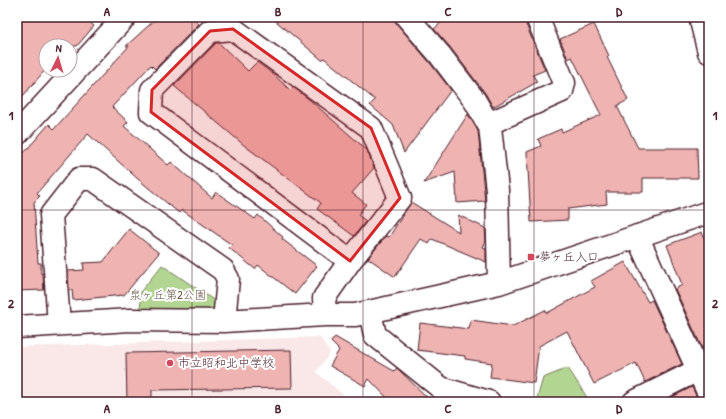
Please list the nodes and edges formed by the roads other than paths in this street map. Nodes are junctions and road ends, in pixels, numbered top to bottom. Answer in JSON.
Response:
{"nodes":[{"id":1,"x":124,"y":17,"type":"edge"},
{"id":2,"x":407,"y":17,"type":"edge"},
{"id":3,"x":537,"y":17,"type":"edge"},
{"id":4,"x":700,"y":17,"type":"edge"},
{"id":5,"x":709,"y":52,"type":"edge"},
{"id":6,"x":488,"y":124,"type":"junction"},
{"id":7,"x":17,"y":134,"type":"edge"},
{"id":8,"x":709,"y":212,"type":"edge"},
{"id":9,"x":636,"y":236,"type":"junction"},
{"id":10,"x":350,"y":261,"type":"junction"},
{"id":11,"x":498,"y":283,"type":"junction"},
{"id":12,"x":370,"y":312,"type":"junction"},
{"id":13,"x":325,"y":315,"type":"junction"},
{"id":14,"x":224,"y":321,"type":"junction"},
{"id":15,"x":59,"y":324,"type":"junction"},
{"id":16,"x":17,"y":327,"type":"edge"},
{"id":17,"x":698,"y":370,"type":"junction"},
{"id":18,"x":709,"y":394,"type":"edge"},
{"id":19,"x":489,"y":402,"type":"edge"},
{"id":20,"x":634,"y":402,"type":"edge"}],
"edges":[{"from":1,"to":7,"type":"street"},
{"from":2,"to":6,"type":"street"},
{"from":3,"to":6,"type":"street"},
{"from":4,"to":5,"type":"street"},
{"from":6,"to":11,"type":"street"},
{"from":8,"to":9,"type":"street"},
{"from":9,"to":11,"type":"street"},
{"from":9,"to":17,"type":"street"},
{"from":10,"to":10,"type":"street"},
{"from":10,"to":13,"type":"street"},
{"from":11,"to":12,"type":"street"},
{"from":12,"to":13,"type":"street"},
{"from":12,"to":19,"type":"street"},
{"from":13,"to":14,"type":"street"},
{"from":14,"to":15,"type":"street"},
{"from":14,"to":15,"type":"street"},
{"from":15,"to":16,"type":"street"},
{"from":17,"to":18,"type":"street"},
{"from":17,"to":20,"type":"street"}]}
